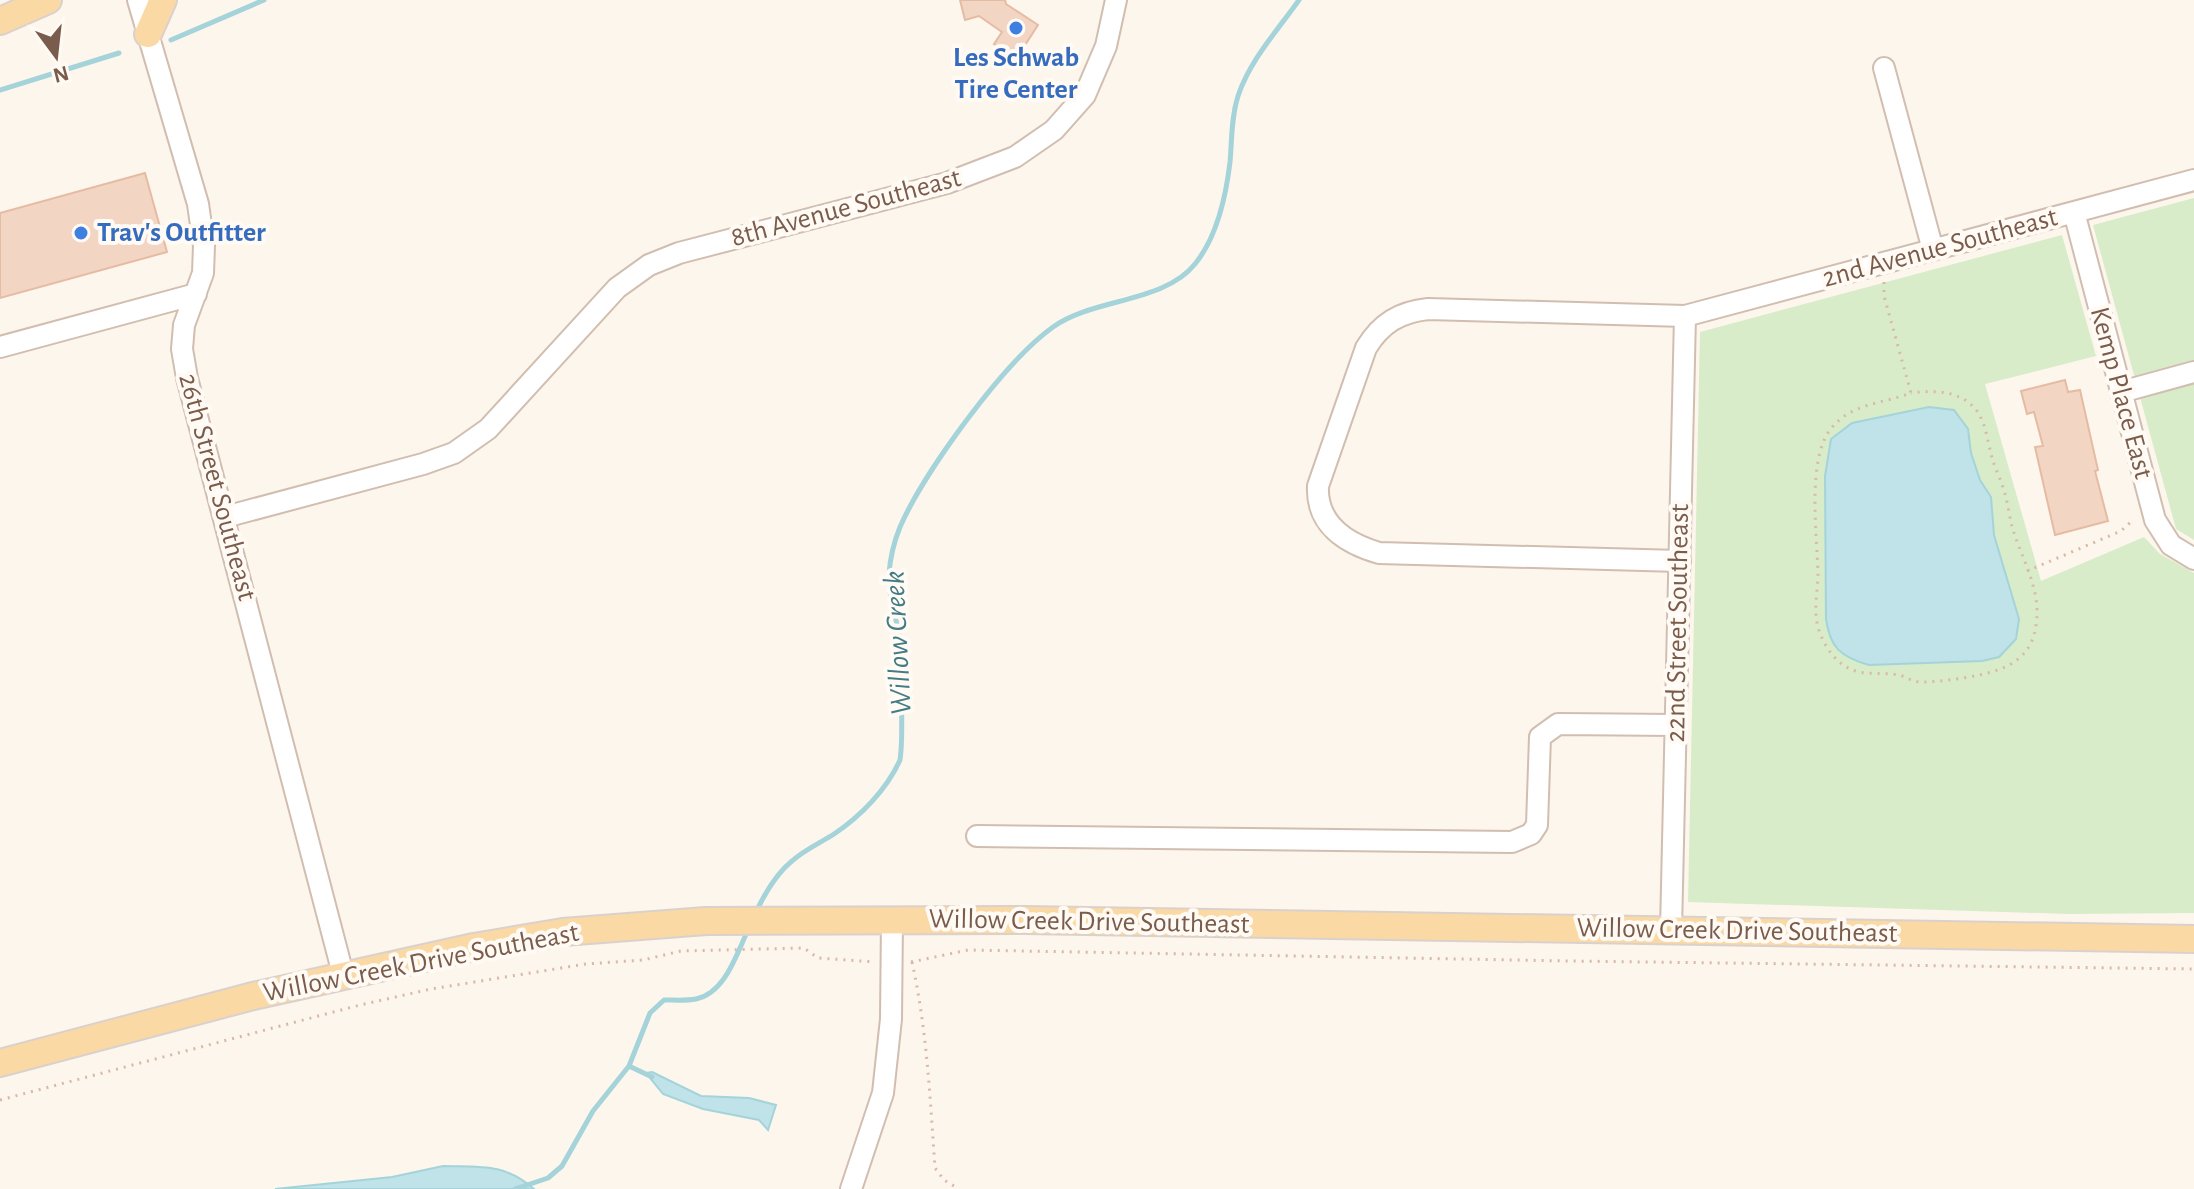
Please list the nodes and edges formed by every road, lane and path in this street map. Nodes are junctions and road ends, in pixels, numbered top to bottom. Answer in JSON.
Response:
{"nodes":[{"id":1,"x":48,"y":0,"type":"edge"},
{"id":2,"x":138,"y":0,"type":"edge"},
{"id":3,"x":163,"y":0,"type":"edge"},
{"id":4,"x":1116,"y":0,"type":"edge"},
{"id":5,"x":0,"y":21,"type":"edge"},
{"id":6,"x":148,"y":34,"type":"junction"},
{"id":7,"x":1884,"y":68,"type":"dead end"},
{"id":8,"x":2194,"y":180,"type":"edge"},
{"id":9,"x":2074,"y":212,"type":"junction"},
{"id":10,"x":1933,"y":250,"type":"junction"},
{"id":11,"x":1884,"y":263,"type":"junction"},
{"id":12,"x":196,"y":294,"type":"junction"},
{"id":13,"x":1685,"y":316,"type":"junction"},
{"id":14,"x":0,"y":347,"type":"edge"},
{"id":15,"x":2194,"y":372,"type":"edge"},
{"id":16,"x":2121,"y":392,"type":"junction"},
{"id":17,"x":1911,"y":393,"type":"junction"},
{"id":18,"x":2153,"y":514,"type":"junction"},
{"id":19,"x":225,"y":517,"type":"junction"},
{"id":20,"x":2194,"y":559,"type":"edge"},
{"id":21,"x":1680,"y":561,"type":"junction"},
{"id":22,"x":2027,"y":571,"type":"junction"},
{"id":23,"x":1676,"y":725,"type":"junction"},
{"id":24,"x":977,"y":836,"type":"dead end"},
{"id":25,"x":892,"y":920,"type":"junction"},
{"id":26,"x":1671,"y":930,"type":"junction"},
{"id":27,"x":2194,"y":939,"type":"edge"},
{"id":28,"x":902,"y":962,"type":"junction"},
{"id":29,"x":2194,"y":969,"type":"edge"},
{"id":30,"x":343,"y":974,"type":"junction"},
{"id":31,"x":0,"y":1063,"type":"edge"},
{"id":32,"x":0,"y":1100,"type":"edge"},
{"id":33,"x":851,"y":1189,"type":"edge"},
{"id":34,"x":959,"y":1189,"type":"edge"}],
"edges":[{"from":1,"to":5,"type":"main road"},
{"from":2,"to":6,"type":"street","name":"26th Street Southeast"},
{"from":3,"to":6,"type":"main road"},
{"from":4,"to":19,"type":"street","name":"8th Avenue Southeast"},
{"from":6,"to":12,"type":"street","name":"26th Street Southeast"},
{"from":7,"to":10,"type":"street"},
{"from":8,"to":9,"type":"street","name":"2nd Avenue Southeast"},
{"from":9,"to":10,"type":"street","name":"2nd Avenue Southeast"},
{"from":9,"to":16,"type":"street","name":"Kemp Place East"},
{"from":10,"to":11,"type":"street","name":"2nd Avenue Southeast"},
{"from":11,"to":13,"type":"street","name":"2nd Avenue Southeast"},
{"from":11,"to":17,"type":"path"},
{"from":12,"to":14,"type":"street"},
{"from":12,"to":19,"type":"street","name":"26th Street Southeast"},
{"from":13,"to":21,"type":"street","name":"22nd Street Southeast"},
{"from":13,"to":21,"type":"street","name":"2nd Avenue Southeast"},
{"from":15,"to":16,"type":"street"},
{"from":16,"to":18,"type":"street","name":"Kemp Place East"},
{"from":17,"to":22,"type":"path"},
{"from":17,"to":22,"type":"path"},
{"from":18,"to":20,"type":"street","name":"Kemp Place East"},
{"from":18,"to":22,"type":"path"},
{"from":19,"to":30,"type":"street","name":"26th Street Southeast"},
{"from":21,"to":23,"type":"street","name":"22nd Street Southeast"},
{"from":23,"to":24,"type":"street"},
{"from":23,"to":26,"type":"street","name":"22nd Street Southeast"},
{"from":25,"to":26,"type":"main road","name":"Willow Creek Drive Southeast"},
{"from":25,"to":28,"type":"street"},
{"from":25,"to":30,"type":"main road","name":"Willow Creek Drive Southeast"},
{"from":26,"to":27,"type":"main road","name":"Willow Creek Drive Southeast"},
{"from":28,"to":29,"type":"path"},
{"from":28,"to":32,"type":"path"},
{"from":28,"to":33,"type":"street"},
{"from":28,"to":34,"type":"path"},
{"from":30,"to":31,"type":"main road","name":"Willow Creek Drive Southeast"}]}
